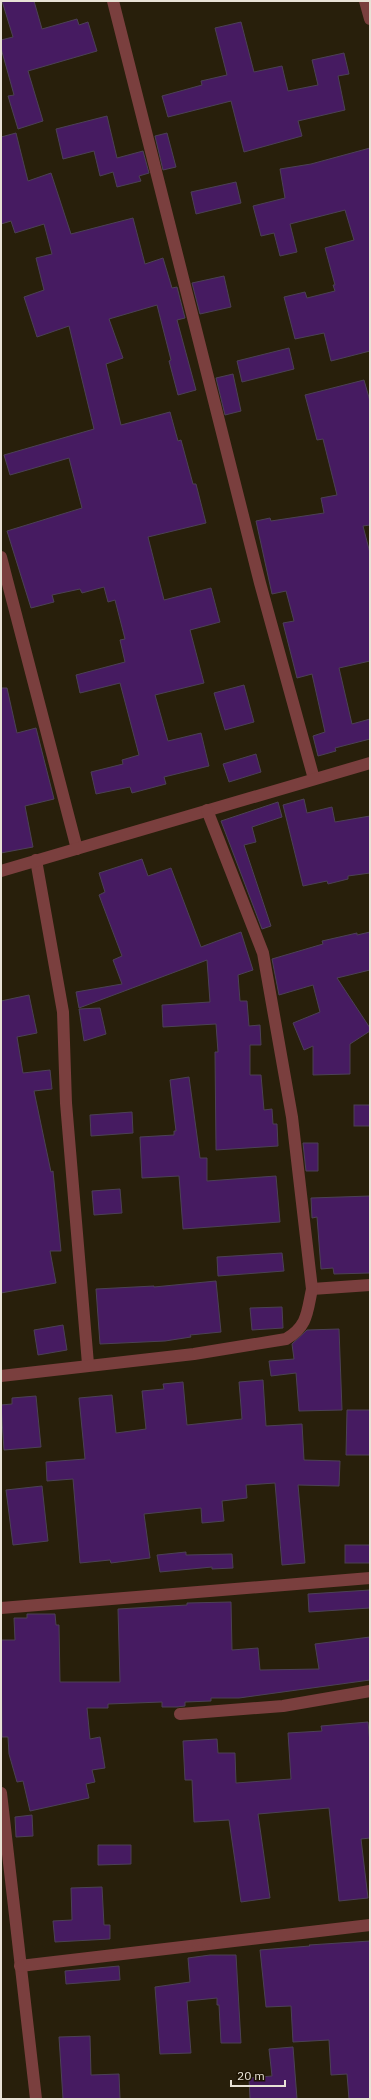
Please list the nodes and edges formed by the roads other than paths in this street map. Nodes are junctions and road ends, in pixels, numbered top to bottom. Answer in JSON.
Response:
{"nodes":[{"id":1,"x":113,"y":1,"type":"edge"},
{"id":2,"x":365,"y":1,"type":"edge"},
{"id":3,"x":370,"y":19,"type":"edge"},
{"id":4,"x":1,"y":556,"type":"edge"},
{"id":5,"x":370,"y":763,"type":"edge"},
{"id":6,"x":314,"y":780,"type":"junction"},
{"id":7,"x":207,"y":810,"type":"junction"},
{"id":8,"x":77,"y":849,"type":"junction"},
{"id":9,"x":36,"y":860,"type":"junction"},
{"id":10,"x":1,"y":871,"type":"edge"},
{"id":11,"x":370,"y":1285,"type":"edge"},
{"id":12,"x":312,"y":1289,"type":"junction"},
{"id":13,"x":88,"y":1364,"type":"junction"},
{"id":14,"x":1,"y":1376,"type":"edge"},
{"id":15,"x":370,"y":1578,"type":"edge"},
{"id":16,"x":1,"y":1608,"type":"edge"},
{"id":17,"x":370,"y":1691,"type":"edge"},
{"id":18,"x":180,"y":1714,"type":"dead end"},
{"id":19,"x":1,"y":1793,"type":"edge"},
{"id":20,"x":370,"y":1925,"type":"edge"},
{"id":21,"x":20,"y":1966,"type":"junction"},
{"id":22,"x":36,"y":2099,"type":"edge"}],
"edges":[{"from":1,"to":6,"type":"street"},
{"from":2,"to":3,"type":"street"},
{"from":4,"to":8,"type":"street"},
{"from":5,"to":6,"type":"street"},
{"from":6,"to":7,"type":"street"},
{"from":7,"to":8,"type":"street"},
{"from":7,"to":12,"type":"street"},
{"from":8,"to":9,"type":"street"},
{"from":9,"to":10,"type":"street"},
{"from":9,"to":13,"type":"street"},
{"from":11,"to":12,"type":"street"},
{"from":12,"to":13,"type":"street"},
{"from":13,"to":14,"type":"street"},
{"from":15,"to":16,"type":"street"},
{"from":17,"to":18,"type":"street"},
{"from":19,"to":21,"type":"street"},
{"from":20,"to":21,"type":"street"},
{"from":21,"to":22,"type":"street"}]}
